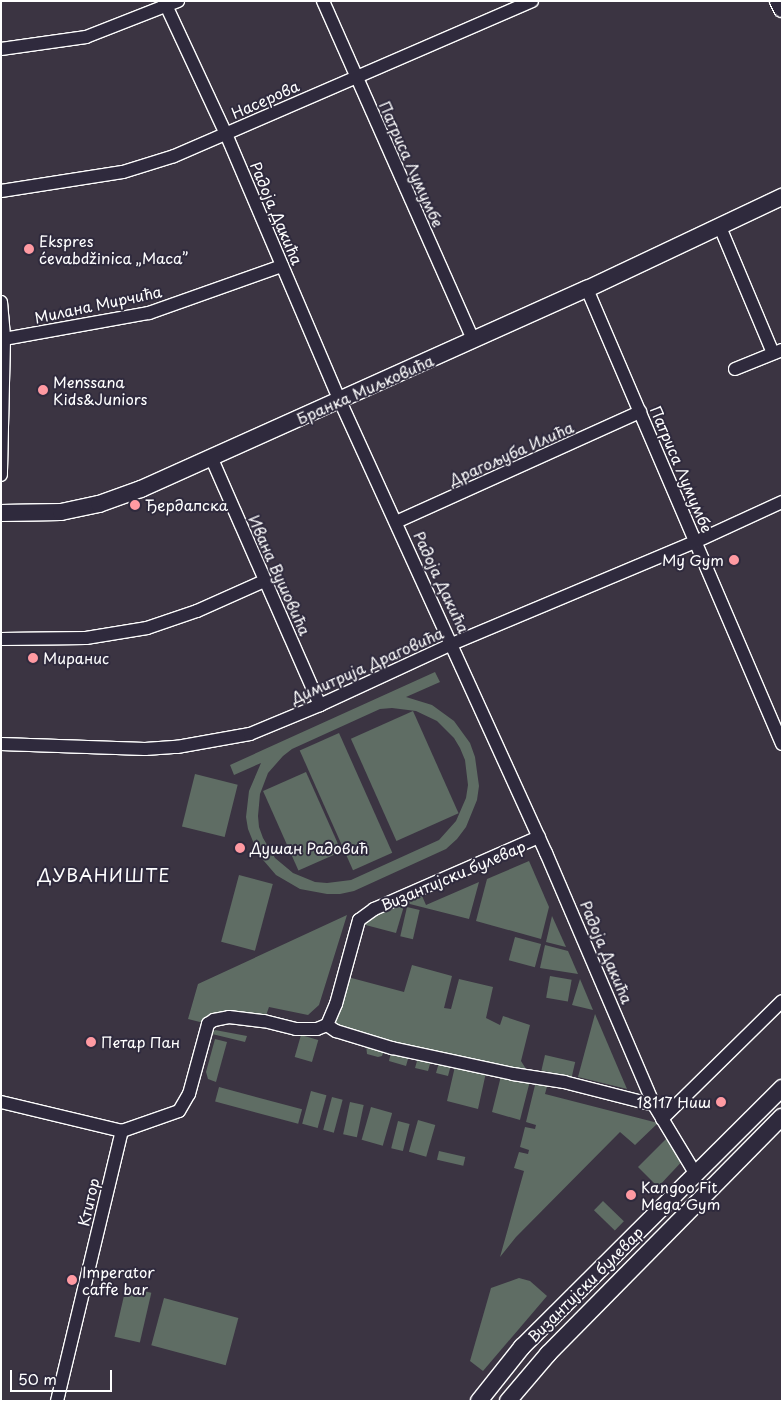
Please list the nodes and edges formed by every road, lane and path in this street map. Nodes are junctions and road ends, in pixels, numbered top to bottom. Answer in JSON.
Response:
{"nodes":[{"id":1,"x":323,"y":1,"type":"edge"},
{"id":2,"x":532,"y":1,"type":"edge"},
{"id":3,"x":778,"y":1,"type":"edge"},
{"id":4,"x":170,"y":3,"type":"edge"},
{"id":5,"x":782,"y":10,"type":"edge"},
{"id":6,"x":1,"y":49,"type":"edge"},
{"id":7,"x":355,"y":76,"type":"junction"},
{"id":8,"x":226,"y":134,"type":"junction"},
{"id":9,"x":782,"y":189,"type":"edge"},
{"id":10,"x":1,"y":191,"type":"edge"},
{"id":11,"x":782,"y":197,"type":"edge"},
{"id":12,"x":761,"y":206,"type":"junction"},
{"id":13,"x":720,"y":227,"type":"junction"},
{"id":14,"x":282,"y":266,"type":"junction"},
{"id":15,"x":587,"y":289,"type":"junction"},
{"id":16,"x":1,"y":302,"type":"edge"},
{"id":17,"x":4,"y":339,"type":"junction"},
{"id":18,"x":473,"y":340,"type":"junction"},
{"id":19,"x":777,"y":351,"type":"edge"},
{"id":20,"x":734,"y":369,"type":"dead end"},
{"id":21,"x":340,"y":401,"type":"junction"},
{"id":22,"x":640,"y":412,"type":"junction"},
{"id":23,"x":211,"y":457,"type":"junction"},
{"id":24,"x":1,"y":475,"type":"edge"},
{"id":25,"x":782,"y":502,"type":"edge"},
{"id":26,"x":1,"y":513,"type":"edge"},
{"id":27,"x":396,"y":522,"type":"junction"},
{"id":28,"x":695,"y":542,"type":"junction"},
{"id":29,"x":264,"y":581,"type":"junction"},
{"id":30,"x":1,"y":639,"type":"edge"},
{"id":31,"x":452,"y":644,"type":"junction"},
{"id":32,"x":320,"y":705,"type":"junction"},
{"id":33,"x":1,"y":744,"type":"edge"},
{"id":34,"x":782,"y":744,"type":"edge"},
{"id":35,"x":539,"y":838,"type":"junction"},
{"id":36,"x":782,"y":1001,"type":"edge"},
{"id":37,"x":327,"y":1025,"type":"junction"},
{"id":38,"x":782,"y":1088,"type":"edge"},
{"id":39,"x":1,"y":1102,"type":"edge"},
{"id":40,"x":654,"y":1105,"type":"junction"},
{"id":41,"x":782,"y":1117,"type":"edge"},
{"id":42,"x":662,"y":1119,"type":"junction"},
{"id":43,"x":122,"y":1130,"type":"junction"},
{"id":44,"x":696,"y":1173,"type":"junction"},
{"id":45,"x":57,"y":1401,"type":"edge"},
{"id":46,"x":479,"y":1401,"type":"edge"},
{"id":47,"x":508,"y":1401,"type":"edge"}],
"edges":[{"from":1,"to":7,"type":"street","name":"Патриса Лумумбе"},
{"from":2,"to":7,"type":"street","name":"Насерова"},
{"from":3,"to":5,"type":"street"},
{"from":4,"to":6,"type":"street"},
{"from":4,"to":8,"type":"street","name":"Радоја Дакића"},
{"from":7,"to":8,"type":"street","name":"Насерова"},
{"from":7,"to":18,"type":"street","name":"Патриса Лумумбе"},
{"from":8,"to":10,"type":"street","name":"Насерова"},
{"from":8,"to":14,"type":"street","name":"Радоја Дакића"},
{"from":9,"to":12,"type":"street","name":"Бранка Миљковића"},
{"from":11,"to":12,"type":"street","name":"Бранка Миљковића"},
{"from":12,"to":13,"type":"street","name":"Бранка Миљковића"},
{"from":13,"to":15,"type":"street","name":"Бранка Миљковића"},
{"from":13,"to":19,"type":"street"},
{"from":14,"to":17,"type":"street","name":"Милана Мирчића"},
{"from":14,"to":21,"type":"street","name":"Радоја Дакића"},
{"from":15,"to":18,"type":"street","name":"Бранка Миљковића"},
{"from":15,"to":22,"type":"street","name":"Патриса Лумумбе"},
{"from":16,"to":17,"type":"street"},
{"from":17,"to":24,"type":"street"},
{"from":18,"to":21,"type":"street","name":"Бранка Миљковића"},
{"from":19,"to":20,"type":"street"},
{"from":21,"to":23,"type":"street","name":"Бранка Миљковића"},
{"from":21,"to":27,"type":"street","name":"Радоја Дакића"},
{"from":22,"to":27,"type":"street","name":"Драгољуба Илића"},
{"from":22,"to":28,"type":"street","name":"Патриса Лумумбе"},
{"from":23,"to":26,"type":"street","name":"Бранка Миљковића"},
{"from":23,"to":29,"type":"street","name":"Ивана Вушовића"},
{"from":25,"to":28,"type":"street","name":"Димитрија Драговића"},
{"from":27,"to":31,"type":"street","name":"Радоја Дакића"},
{"from":28,"to":31,"type":"street","name":"Димитрија Драговића"},
{"from":28,"to":34,"type":"street","name":"Патриса Лумумбе"},
{"from":29,"to":30,"type":"street"},
{"from":29,"to":32,"type":"street","name":"Ивана Вушовића"},
{"from":31,"to":32,"type":"street","name":"Димитрија Драговића"},
{"from":31,"to":35,"type":"street","name":"Радоја Дакића"},
{"from":32,"to":33,"type":"street","name":"Димитрија Драговића"},
{"from":35,"to":37,"type":"street","name":"Византијски булевар"},
{"from":35,"to":40,"type":"street","name":"Радоја Дакића"},
{"from":36,"to":42,"type":"street"},
{"from":37,"to":40,"type":"street"},
{"from":37,"to":43,"type":"street"},
{"from":38,"to":44,"type":"street","name":"Византијски булевар"},
{"from":39,"to":43,"type":"street"},
{"from":40,"to":42,"type":"street","name":"Радоја Дакића"},
{"from":41,"to":47,"type":"street","name":"Византијски булевар"},
{"from":42,"to":44,"type":"street","name":"Радоја Дакића"},
{"from":43,"to":45,"type":"street","name":"Ктитор"},
{"from":44,"to":46,"type":"street","name":"Византијски булевар"}]}
